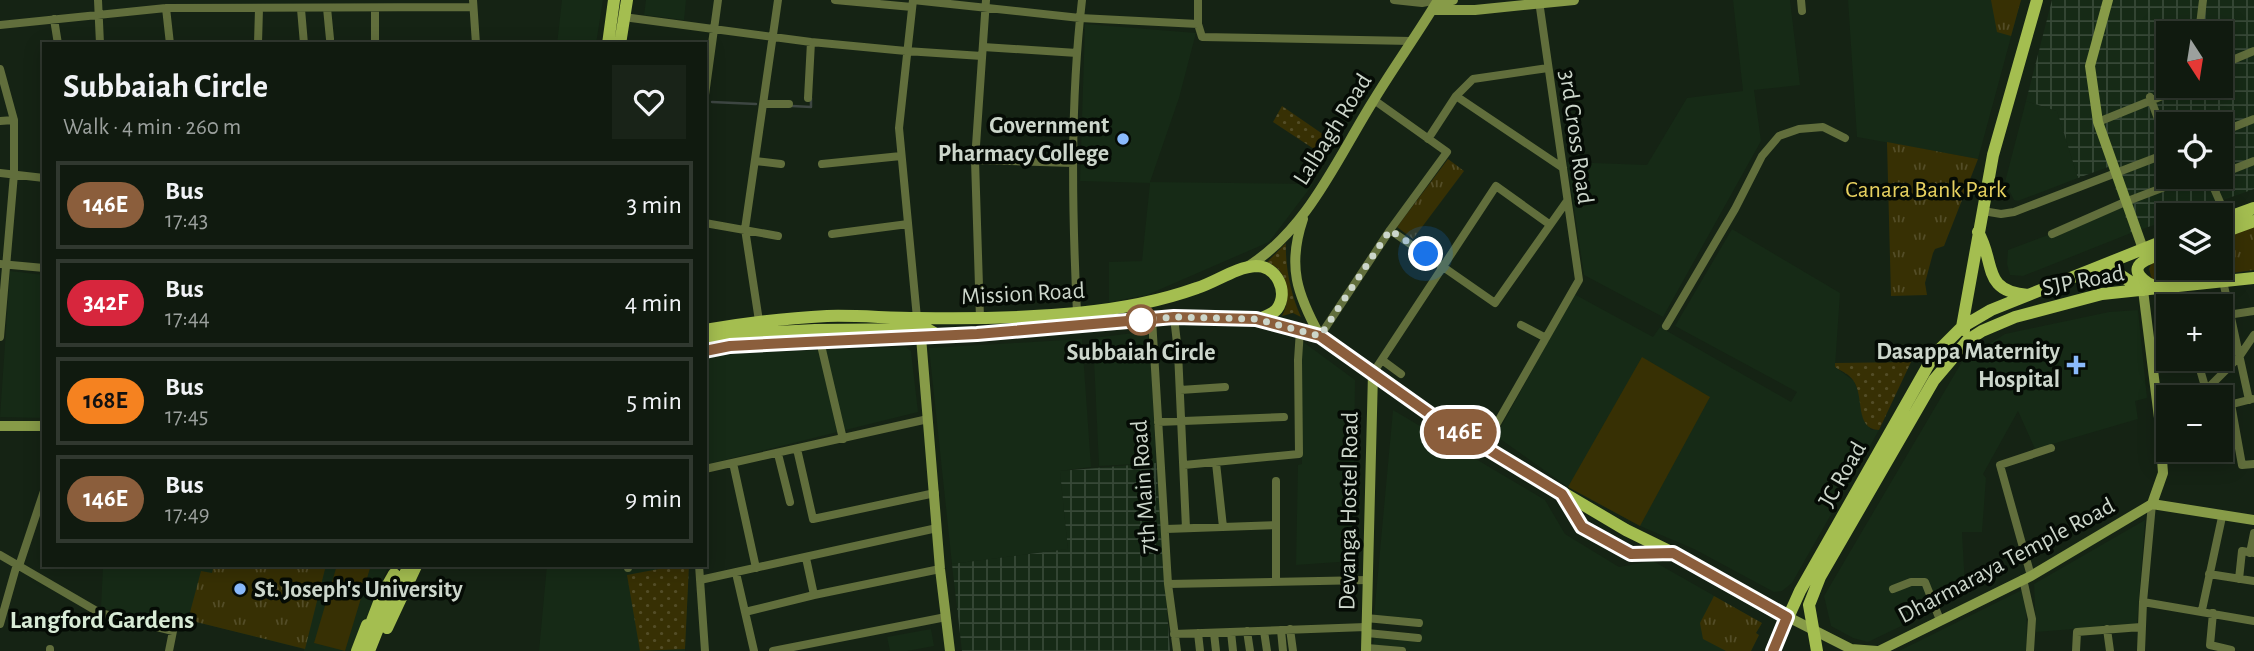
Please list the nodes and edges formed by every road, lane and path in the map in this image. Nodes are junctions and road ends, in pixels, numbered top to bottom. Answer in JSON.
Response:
{"nodes":[{"id":1,"x":98,"y":0,"type":"edge"},
{"id":2,"x":614,"y":0,"type":"edge"},
{"id":3,"x":621,"y":0,"type":"edge"},
{"id":4,"x":626,"y":0,"type":"edge"},
{"id":5,"x":633,"y":0,"type":"edge"},
{"id":6,"x":718,"y":0,"type":"edge"},
{"id":7,"x":778,"y":0,"type":"edge"},
{"id":8,"x":835,"y":0,"type":"edge"},
{"id":9,"x":1082,"y":0,"type":"edge"},
{"id":10,"x":1198,"y":0,"type":"edge"},
{"id":11,"x":1394,"y":0,"type":"edge"},
{"id":12,"x":1453,"y":0,"type":"edge"},
{"id":13,"x":1574,"y":0,"type":"edge"},
{"id":14,"x":1801,"y":0,"type":"edge"},
{"id":15,"x":2037,"y":0,"type":"edge"},
{"id":16,"x":2108,"y":0,"type":"edge"},
{"id":17,"x":2203,"y":0,"type":"edge"},
{"id":18,"x":913,"y":2,"type":"edge"},
{"id":19,"x":1539,"y":2,"type":"edge"},
{"id":20,"x":1436,"y":3,"type":"edge"},
{"id":21,"x":200,"y":4,"type":"edge"},
{"id":22,"x":473,"y":4,"type":"edge"},
{"id":23,"x":380,"y":5,"type":"edge"},
{"id":24,"x":985,"y":5,"type":"edge"},
{"id":25,"x":166,"y":8,"type":"junction"},
{"id":26,"x":327,"y":8,"type":"junction"},
{"id":27,"x":259,"y":9,"type":"junction"},
{"id":28,"x":301,"y":9,"type":"junction"},
{"id":29,"x":1802,"y":11,"type":"dead end"},
{"id":30,"x":99,"y":15,"type":"junction"},
{"id":31,"x":631,"y":18,"type":"junction"},
{"id":32,"x":1080,"y":18,"type":"junction"},
{"id":33,"x":54,"y":19,"type":"junction"},
{"id":34,"x":2200,"y":21,"type":"edge"},
{"id":35,"x":1198,"y":24,"type":"junction"},
{"id":36,"x":0,"y":25,"type":"edge"},
{"id":37,"x":714,"y":28,"type":"junction"},
{"id":38,"x":774,"y":35,"type":"junction"},
{"id":39,"x":330,"y":39,"type":"dead end"},
{"id":40,"x":1411,"y":41,"type":"junction"},
{"id":41,"x":58,"y":42,"type":"edge"},
{"id":42,"x":100,"y":42,"type":"edge"},
{"id":43,"x":170,"y":42,"type":"edge"},
{"id":44,"x":258,"y":42,"type":"edge"},
{"id":45,"x":304,"y":42,"type":"edge"},
{"id":46,"x":375,"y":42,"type":"edge"},
{"id":47,"x":476,"y":42,"type":"edge"},
{"id":48,"x":608,"y":42,"type":"edge"},
{"id":49,"x":617,"y":42,"type":"edge"},
{"id":50,"x":617,"y":42,"type":"edge"},
{"id":51,"x":629,"y":42,"type":"edge"},
{"id":52,"x":811,"y":42,"type":"junction"},
{"id":53,"x":906,"y":51,"type":"junction"},
{"id":54,"x":982,"y":51,"type":"junction"},
{"id":55,"x":2254,"y":51,"type":"edge"},
{"id":56,"x":1077,"y":53,"type":"junction"},
{"id":57,"x":2233,"y":60,"type":"edge"},
{"id":58,"x":1548,"y":68,"type":"junction"},
{"id":59,"x":0,"y":69,"type":"edge"},
{"id":60,"x":707,"y":80,"type":"edge"},
{"id":61,"x":2156,"y":95,"type":"edge"},
{"id":62,"x":1456,"y":96,"type":"junction"},
{"id":63,"x":808,"y":97,"type":"dead end"},
{"id":64,"x":2150,"y":97,"type":"junction"},
{"id":65,"x":1374,"y":100,"type":"junction"},
{"id":66,"x":764,"y":104,"type":"junction"},
{"id":67,"x":789,"y":104,"type":"dead end"},
{"id":68,"x":2156,"y":113,"type":"edge"},
{"id":69,"x":2254,"y":119,"type":"edge"},
{"id":70,"x":14,"y":120,"type":"junction"},
{"id":71,"x":0,"y":121,"type":"edge"},
{"id":72,"x":2098,"y":122,"type":"junction"},
{"id":73,"x":2233,"y":127,"type":"edge"},
{"id":74,"x":1845,"y":138,"type":"dead end"},
{"id":75,"x":1428,"y":139,"type":"junction"},
{"id":76,"x":901,"y":156,"type":"junction"},
{"id":77,"x":2156,"y":158,"type":"edge"},
{"id":78,"x":975,"y":160,"type":"junction"},
{"id":79,"x":755,"y":161,"type":"junction"},
{"id":80,"x":2254,"y":161,"type":"edge"},
{"id":81,"x":1073,"y":163,"type":"junction"},
{"id":82,"x":781,"y":164,"type":"dead end"},
{"id":83,"x":822,"y":164,"type":"dead end"},
{"id":84,"x":1563,"y":168,"type":"junction"},
{"id":85,"x":2233,"y":169,"type":"edge"},
{"id":86,"x":0,"y":173,"type":"edge"},
{"id":87,"x":2116,"y":173,"type":"junction"},
{"id":88,"x":14,"y":174,"type":"junction"},
{"id":89,"x":42,"y":178,"type":"edge"},
{"id":90,"x":2160,"y":189,"type":"edge"},
{"id":91,"x":1567,"y":201,"type":"junction"},
{"id":92,"x":2125,"y":202,"type":"junction"},
{"id":93,"x":2254,"y":208,"type":"edge"},
{"id":94,"x":1983,"y":211,"type":"junction"},
{"id":95,"x":1305,"y":214,"type":"junction"},
{"id":96,"x":2233,"y":216,"type":"edge"},
{"id":97,"x":0,"y":218,"type":"edge"},
{"id":98,"x":10,"y":219,"type":"junction"},
{"id":99,"x":2254,"y":221,"type":"edge"},
{"id":100,"x":707,"y":223,"type":"edge"},
{"id":101,"x":1549,"y":224,"type":"junction"},
{"id":102,"x":908,"y":225,"type":"junction"},
{"id":103,"x":745,"y":229,"type":"junction"},
{"id":104,"x":2233,"y":229,"type":"edge"},
{"id":105,"x":1390,"y":230,"type":"junction"},
{"id":106,"x":1978,"y":232,"type":"junction"},
{"id":107,"x":832,"y":234,"type":"dead end"},
{"id":108,"x":2052,"y":234,"type":"dead end"},
{"id":109,"x":778,"y":236,"type":"dead end"},
{"id":110,"x":2156,"y":244,"type":"edge"},
{"id":111,"x":2143,"y":249,"type":"junction"},
{"id":112,"x":2156,"y":256,"type":"edge"},
{"id":113,"x":3,"y":264,"type":"edge"},
{"id":114,"x":2105,"y":265,"type":"junction"},
{"id":115,"x":1444,"y":266,"type":"junction"},
{"id":116,"x":1247,"y":267,"type":"junction"},
{"id":117,"x":42,"y":268,"type":"edge"},
{"id":118,"x":2254,"y":278,"type":"edge"},
{"id":119,"x":2223,"y":281,"type":"junction"},
{"id":120,"x":2161,"y":288,"type":"junction"},
{"id":121,"x":2143,"y":290,"type":"junction"},
{"id":122,"x":2224,"y":294,"type":"edge"},
{"id":123,"x":2032,"y":296,"type":"junction"},
{"id":124,"x":2254,"y":311,"type":"edge"},
{"id":125,"x":1,"y":312,"type":"edge"},
{"id":126,"x":1077,"y":313,"type":"junction"},
{"id":127,"x":2233,"y":314,"type":"edge"},
{"id":128,"x":1174,"y":317,"type":"junction"},
{"id":129,"x":980,"y":318,"type":"junction"},
{"id":130,"x":1152,"y":319,"type":"junction"},
{"id":131,"x":1259,"y":319,"type":"junction"},
{"id":132,"x":759,"y":321,"type":"junction"},
{"id":133,"x":1521,"y":325,"type":"dead end"},
{"id":134,"x":1666,"y":327,"type":"dead end"},
{"id":135,"x":1962,"y":327,"type":"junction"},
{"id":136,"x":918,"y":328,"type":"junction"},
{"id":137,"x":707,"y":330,"type":"edge"},
{"id":138,"x":1300,"y":330,"type":"junction"},
{"id":139,"x":2254,"y":335,"type":"edge"},
{"id":140,"x":1320,"y":336,"type":"junction"},
{"id":141,"x":0,"y":337,"type":"edge"},
{"id":142,"x":707,"y":338,"type":"edge"},
{"id":143,"x":1546,"y":338,"type":"junction"},
{"id":144,"x":2233,"y":339,"type":"edge"},
{"id":145,"x":1968,"y":340,"type":"junction"},
{"id":146,"x":820,"y":341,"type":"junction"},
{"id":147,"x":707,"y":351,"type":"edge"},
{"id":148,"x":2239,"y":357,"type":"junction"},
{"id":149,"x":1382,"y":360,"type":"junction"},
{"id":150,"x":1373,"y":373,"type":"junction"},
{"id":151,"x":1401,"y":374,"type":"dead end"},
{"id":152,"x":2158,"y":385,"type":"edge"},
{"id":153,"x":2214,"y":385,"type":"edge"},
{"id":154,"x":1225,"y":387,"type":"dead end"},
{"id":155,"x":1180,"y":390,"type":"junction"},
{"id":156,"x":2251,"y":399,"type":"edge"},
{"id":157,"x":2233,"y":404,"type":"edge"},
{"id":158,"x":2233,"y":415,"type":"edge"},
{"id":159,"x":1284,"y":417,"type":"dead end"},
{"id":160,"x":928,"y":419,"type":"junction"},
{"id":161,"x":1180,"y":420,"type":"junction"},
{"id":162,"x":1158,"y":422,"type":"junction"},
{"id":163,"x":0,"y":426,"type":"edge"},
{"id":164,"x":42,"y":426,"type":"edge"},
{"id":165,"x":843,"y":439,"type":"junction"},
{"id":166,"x":1484,"y":446,"type":"junction"},
{"id":167,"x":2051,"y":448,"type":"dead end"},
{"id":168,"x":797,"y":449,"type":"junction"},
{"id":169,"x":779,"y":454,"type":"junction"},
{"id":170,"x":2163,"y":462,"type":"edge"},
{"id":171,"x":733,"y":463,"type":"junction"},
{"id":172,"x":1216,"y":463,"type":"junction"},
{"id":173,"x":2254,"y":464,"type":"edge"},
{"id":174,"x":1184,"y":465,"type":"junction"},
{"id":175,"x":707,"y":469,"type":"edge"},
{"id":176,"x":1276,"y":481,"type":"dead end"},
{"id":177,"x":934,"y":493,"type":"junction"},
{"id":178,"x":42,"y":497,"type":"edge"},
{"id":179,"x":790,"y":502,"type":"dead end"},
{"id":180,"x":2152,"y":504,"type":"junction"},
{"id":181,"x":2222,"y":517,"type":"junction"},
{"id":182,"x":2254,"y":520,"type":"edge"},
{"id":183,"x":1276,"y":526,"type":"junction"},
{"id":184,"x":1223,"y":527,"type":"junction"},
{"id":185,"x":937,"y":528,"type":"junction"},
{"id":186,"x":1186,"y":528,"type":"junction"},
{"id":187,"x":1166,"y":529,"type":"junction"},
{"id":188,"x":2254,"y":533,"type":"edge"},
{"id":189,"x":2252,"y":553,"type":"edge"},
{"id":190,"x":0,"y":555,"type":"edge"},
{"id":191,"x":806,"y":558,"type":"junction"},
{"id":192,"x":18,"y":565,"type":"junction"},
{"id":193,"x":397,"y":567,"type":"edge"},
{"id":194,"x":409,"y":567,"type":"edge"},
{"id":195,"x":415,"y":567,"type":"edge"},
{"id":196,"x":699,"y":567,"type":"edge"},
{"id":197,"x":757,"y":568,"type":"junction"},
{"id":198,"x":940,"y":569,"type":"junction"},
{"id":199,"x":736,"y":573,"type":"junction"},
{"id":200,"x":2209,"y":575,"type":"junction"},
{"id":201,"x":2027,"y":578,"type":"junction"},
{"id":202,"x":2239,"y":579,"type":"junction"},
{"id":203,"x":700,"y":580,"type":"junction"},
{"id":204,"x":1368,"y":580,"type":"junction"},
{"id":205,"x":1276,"y":581,"type":"junction"},
{"id":206,"x":2254,"y":581,"type":"edge"},
{"id":207,"x":1168,"y":584,"type":"junction"},
{"id":208,"x":1893,"y":589,"type":"dead end"},
{"id":209,"x":814,"y":594,"type":"junction"},
{"id":210,"x":2143,"y":602,"type":"junction"},
{"id":211,"x":2202,"y":610,"type":"junction"},
{"id":212,"x":745,"y":612,"type":"junction"},
{"id":213,"x":2213,"y":612,"type":"junction"},
{"id":214,"x":946,"y":617,"type":"junction"},
{"id":215,"x":1787,"y":617,"type":"junction"},
{"id":216,"x":1940,"y":620,"type":"junction"},
{"id":217,"x":2254,"y":621,"type":"edge"},
{"id":218,"x":1419,"y":623,"type":"dead end"},
{"id":219,"x":0,"y":624,"type":"edge"},
{"id":220,"x":1366,"y":626,"type":"junction"},
{"id":221,"x":2141,"y":626,"type":"junction"},
{"id":222,"x":1290,"y":629,"type":"junction"},
{"id":223,"x":2107,"y":629,"type":"junction"},
{"id":224,"x":1280,"y":630,"type":"junction"},
{"id":225,"x":1247,"y":631,"type":"junction"},
{"id":226,"x":1264,"y":631,"type":"junction"},
{"id":227,"x":1812,"y":631,"type":"junction"},
{"id":228,"x":1231,"y":632,"type":"junction"},
{"id":229,"x":1198,"y":633,"type":"junction"},
{"id":230,"x":1214,"y":633,"type":"junction"},
{"id":231,"x":1174,"y":634,"type":"junction"},
{"id":232,"x":1418,"y":638,"type":"dead end"},
{"id":233,"x":1366,"y":650,"type":"edge"},
{"id":234,"x":2231,"y":650,"type":"edge"},
{"id":235,"x":169,"y":651,"type":"edge"},
{"id":236,"x":359,"y":651,"type":"edge"},
{"id":237,"x":369,"y":651,"type":"edge"},
{"id":238,"x":377,"y":651,"type":"edge"},
{"id":239,"x":705,"y":651,"type":"edge"},
{"id":240,"x":754,"y":651,"type":"edge"},
{"id":241,"x":773,"y":651,"type":"edge"},
{"id":242,"x":950,"y":651,"type":"edge"},
{"id":243,"x":1177,"y":651,"type":"edge"},
{"id":244,"x":1200,"y":651,"type":"edge"},
{"id":245,"x":1216,"y":651,"type":"edge"},
{"id":246,"x":1233,"y":651,"type":"edge"},
{"id":247,"x":1250,"y":651,"type":"edge"},
{"id":248,"x":1267,"y":651,"type":"edge"},
{"id":249,"x":1283,"y":651,"type":"edge"},
{"id":250,"x":1293,"y":651,"type":"edge"},
{"id":251,"x":1402,"y":651,"type":"edge"},
{"id":252,"x":1773,"y":651,"type":"edge"},
{"id":253,"x":1817,"y":651,"type":"edge"},
{"id":254,"x":1878,"y":651,"type":"edge"},
{"id":255,"x":2030,"y":651,"type":"edge"},
{"id":256,"x":2076,"y":651,"type":"edge"},
{"id":257,"x":2110,"y":651,"type":"edge"},
{"id":258,"x":2141,"y":651,"type":"edge"}],
"edges":[{"from":1,"to":30,"type":"street"},
{"from":2,"to":48,"type":"main road"},
{"from":3,"to":49,"type":"main road"},
{"from":4,"to":50,"type":"main road"},
{"from":5,"to":31,"type":"main road"},
{"from":6,"to":37,"type":"street"},
{"from":7,"to":38,"type":"street"},
{"from":8,"to":18,"type":"street"},
{"from":9,"to":32,"type":"street"},
{"from":10,"to":35,"type":"street"},
{"from":11,"to":20,"type":"street"},
{"from":12,"to":20,"type":"main road"},
{"from":13,"to":19,"type":"main road"},
{"from":14,"to":29,"type":"street"},
{"from":15,"to":94,"type":"main road"},
{"from":16,"to":72,"type":"main road"},
{"from":17,"to":34,"type":"street"},
{"from":18,"to":24,"type":"street"},
{"from":18,"to":53,"type":"street"},
{"from":19,"to":20,"type":"main road"},
{"from":19,"to":58,"type":"street","name":"3rd Cross Road"},
{"from":20,"to":40,"type":"main road","name":"Lalbagh Road"},
{"from":21,"to":25,"type":"street"},
{"from":21,"to":27,"type":"street"},
{"from":22,"to":23,"type":"street"},
{"from":22,"to":47,"type":"street"},
{"from":23,"to":26,"type":"street"},
{"from":23,"to":46,"type":"street"},
{"from":24,"to":32,"type":"street"},
{"from":24,"to":54,"type":"street"},
{"from":25,"to":30,"type":"street"},
{"from":25,"to":43,"type":"street"},
{"from":26,"to":28,"type":"street"},
{"from":26,"to":39,"type":"street"},
{"from":27,"to":28,"type":"street"},
{"from":27,"to":44,"type":"street"},
{"from":28,"to":45,"type":"street"},
{"from":30,"to":33,"type":"street"},
{"from":30,"to":42,"type":"street"},
{"from":31,"to":37,"type":"street"},
{"from":31,"to":51,"type":"main road"},
{"from":32,"to":35,"type":"street"},
{"from":32,"to":56,"type":"street"},
{"from":33,"to":36,"type":"street"},
{"from":33,"to":41,"type":"street"},
{"from":35,"to":40,"type":"street"},
{"from":37,"to":38,"type":"street"},
{"from":37,"to":60,"type":"street"},
{"from":38,"to":52,"type":"street"},
{"from":38,"to":66,"type":"street"},
{"from":40,"to":65,"type":"main road","name":"Lalbagh Road"},
{"from":52,"to":53,"type":"street"},
{"from":52,"to":63,"type":"street"},
{"from":53,"to":54,"type":"street"},
{"from":53,"to":76,"type":"street"},
{"from":54,"to":56,"type":"street"},
{"from":54,"to":78,"type":"street"},
{"from":55,"to":57,"type":"street"},
{"from":56,"to":81,"type":"street"},
{"from":58,"to":62,"type":"street"},
{"from":58,"to":84,"type":"street","name":"3rd Cross Road"},
{"from":59,"to":70,"type":"street"},
{"from":61,"to":64,"type":"street"},
{"from":62,"to":75,"type":"street"},
{"from":62,"to":84,"type":"street"},
{"from":64,"to":68,"type":"street"},
{"from":64,"to":72,"type":"street"},
{"from":65,"to":75,"type":"street"},
{"from":65,"to":95,"type":"main road","name":"Lalbagh Road"},
{"from":66,"to":67,"type":"street"},
{"from":66,"to":79,"type":"street"},
{"from":69,"to":73,"type":"street"},
{"from":70,"to":71,"type":"street"},
{"from":70,"to":88,"type":"street"},
{"from":72,"to":87,"type":"main road"},
{"from":74,"to":134,"type":"street"},
{"from":75,"to":105,"type":"street"},
{"from":76,"to":83,"type":"street"},
{"from":76,"to":102,"type":"street"},
{"from":77,"to":87,"type":"street"},
{"from":78,"to":81,"type":"street"},
{"from":78,"to":129,"type":"street"},
{"from":79,"to":82,"type":"street"},
{"from":79,"to":103,"type":"street"},
{"from":80,"to":85,"type":"street"},
{"from":81,"to":126,"type":"street"},
{"from":84,"to":91,"type":"street","name":"3rd Cross Road"},
{"from":86,"to":88,"type":"street"},
{"from":87,"to":92,"type":"main road"},
{"from":87,"to":94,"type":"street"},
{"from":88,"to":89,"type":"street"},
{"from":88,"to":98,"type":"street"},
{"from":90,"to":92,"type":"street"},
{"from":91,"to":101,"type":"street"},
{"from":91,"to":143,"type":"street","name":"3rd Cross Road"},
{"from":92,"to":108,"type":"street"},
{"from":92,"to":111,"type":"main road"},
{"from":93,"to":96,"type":"main road"},
{"from":94,"to":106,"type":"main road"},
{"from":95,"to":116,"type":"main road","name":"Lalbagh Road"},
{"from":95,"to":140,"type":"main road"},
{"from":97,"to":98,"type":"street"},
{"from":98,"to":113,"type":"street"},
{"from":99,"to":104,"type":"main road"},
{"from":100,"to":103,"type":"street"},
{"from":101,"to":115,"type":"street"},
{"from":101,"to":115,"type":"street"},
{"from":102,"to":107,"type":"street"},
{"from":102,"to":136,"type":"street"},
{"from":103,"to":109,"type":"street"},
{"from":103,"to":132,"type":"street"},
{"from":105,"to":115,"type":"street"},
{"from":105,"to":140,"type":"street"},
{"from":106,"to":123,"type":"main road"},
{"from":106,"to":135,"type":"main road"},
{"from":110,"to":111,"type":"main road","name":"JC Road"},
{"from":111,"to":114,"type":"main road","name":"JC Road"},
{"from":112,"to":120,"type":"main road"},
{"from":113,"to":117,"type":"street"},
{"from":113,"to":125,"type":"street"},
{"from":114,"to":121,"type":"main road"},
{"from":114,"to":123,"type":"main road","name":"JC Road"},
{"from":115,"to":149,"type":"street"},
{"from":116,"to":126,"type":"main road","name":"Mission Road"},
{"from":116,"to":131,"type":"main road"},
{"from":118,"to":119,"type":"main road","name":"SJP Road"},
{"from":119,"to":120,"type":"main road","name":"SJP Road"},
{"from":119,"to":122,"type":"street"},
{"from":120,"to":121,"type":"main road","name":"SJP Road"},
{"from":121,"to":145,"type":"main road","name":"SJP Road"},
{"from":121,"to":152,"type":"main road"},
{"from":123,"to":135,"type":"main road","name":"JC Road"},
{"from":124,"to":127,"type":"street"},
{"from":125,"to":141,"type":"street"},
{"from":126,"to":129,"type":"main road","name":"Mission Road"},
{"from":128,"to":130,"type":"main road","name":"Mission Road"},
{"from":128,"to":131,"type":"main road","name":"Mission Road"},
{"from":128,"to":155,"type":"street"},
{"from":129,"to":136,"type":"main road","name":"Mission Road"},
{"from":130,"to":136,"type":"main road","name":"Mission Road"},
{"from":130,"to":162,"type":"street","name":"7th Main Road"},
{"from":131,"to":138,"type":"main road","name":"Mission Road"},
{"from":132,"to":136,"type":"main road","name":"Mission Road"},
{"from":132,"to":137,"type":"main road","name":"Mission Road"},
{"from":133,"to":143,"type":"street"},
{"from":135,"to":145,"type":"main road"},
{"from":135,"to":215,"type":"main road","name":"JC Road"},
{"from":136,"to":142,"type":"main road"},
{"from":136,"to":146,"type":"main road","name":"Mission Road"},
{"from":136,"to":160,"type":"main road"},
{"from":138,"to":140,"type":"main road","name":"Mission Road"},
{"from":138,"to":172,"type":"street"},
{"from":139,"to":148,"type":"street"},
{"from":140,"to":150,"type":"main road","name":"Mission Road"},
{"from":143,"to":166,"type":"street"},
{"from":144,"to":148,"type":"street"},
{"from":145,"to":227,"type":"main road","name":"JC Road"},
{"from":146,"to":147,"type":"main road","name":"Mission Road"},
{"from":146,"to":165,"type":"street"},
{"from":148,"to":153,"type":"street"},
{"from":148,"to":156,"type":"street"},
{"from":149,"to":150,"type":"street"},
{"from":149,"to":151,"type":"street"},
{"from":150,"to":166,"type":"main road","name":"Mission Road"},
{"from":150,"to":204,"type":"main road","name":"Devanga Hostel Road"},
{"from":154,"to":155,"type":"street"},
{"from":155,"to":161,"type":"street"},
{"from":156,"to":157,"type":"street"},
{"from":158,"to":173,"type":"street"},
{"from":159,"to":161,"type":"street"},
{"from":160,"to":165,"type":"street"},
{"from":160,"to":177,"type":"main road"},
{"from":161,"to":162,"type":"street"},
{"from":161,"to":174,"type":"street"},
{"from":162,"to":187,"type":"street","name":"7th Main Road"},
{"from":163,"to":164,"type":"main road"},
{"from":165,"to":168,"type":"street"},
{"from":166,"to":215,"type":"main road","name":"Mission Road"},
{"from":167,"to":201,"type":"street"},
{"from":168,"to":169,"type":"street"},
{"from":168,"to":177,"type":"street"},
{"from":169,"to":171,"type":"street"},
{"from":169,"to":179,"type":"street"},
{"from":170,"to":180,"type":"main road"},
{"from":171,"to":175,"type":"street"},
{"from":171,"to":197,"type":"street"},
{"from":172,"to":174,"type":"street"},
{"from":172,"to":184,"type":"street"},
{"from":174,"to":186,"type":"street"},
{"from":176,"to":183,"type":"street"},
{"from":177,"to":185,"type":"main road"},
{"from":178,"to":192,"type":"street"},
{"from":180,"to":181,"type":"main road"},
{"from":180,"to":201,"type":"main road","name":"Dharmaraya Temple Road"},
{"from":180,"to":210,"type":"street"},
{"from":181,"to":182,"type":"main road"},
{"from":181,"to":200,"type":"street"},
{"from":183,"to":184,"type":"street"},
{"from":183,"to":205,"type":"street"},
{"from":184,"to":186,"type":"street"},
{"from":185,"to":191,"type":"street"},
{"from":185,"to":198,"type":"main road"},
{"from":186,"to":187,"type":"street"},
{"from":187,"to":207,"type":"street","name":"7th Main Road"},
{"from":188,"to":189,"type":"street"},
{"from":189,"to":202,"type":"street"},
{"from":190,"to":192,"type":"street"},
{"from":191,"to":197,"type":"street"},
{"from":191,"to":209,"type":"street"},
{"from":192,"to":219,"type":"street"},
{"from":192,"to":235,"type":"street"},
{"from":193,"to":236,"type":"main road"},
{"from":194,"to":237,"type":"main road"},
{"from":195,"to":238,"type":"main road"},
{"from":196,"to":203,"type":"street"},
{"from":197,"to":199,"type":"street"},
{"from":198,"to":209,"type":"street"},
{"from":198,"to":214,"type":"main road"},
{"from":199,"to":203,"type":"street"},
{"from":199,"to":212,"type":"street"},
{"from":200,"to":202,"type":"street"},
{"from":200,"to":211,"type":"street"},
{"from":201,"to":216,"type":"main road","name":"Dharmaraya Temple Road"},
{"from":201,"to":255,"type":"street"},
{"from":202,"to":206,"type":"street"},
{"from":203,"to":239,"type":"street"},
{"from":204,"to":205,"type":"street"},
{"from":204,"to":220,"type":"main road","name":"Devanga Hostel Road"},
{"from":205,"to":207,"type":"street"},
{"from":207,"to":231,"type":"street","name":"7th Main Road"},
{"from":208,"to":216,"type":"street"},
{"from":209,"to":212,"type":"street"},
{"from":210,"to":211,"type":"street"},
{"from":210,"to":221,"type":"street"},
{"from":211,"to":213,"type":"street"},
{"from":212,"to":240,"type":"street"},
{"from":213,"to":217,"type":"street"},
{"from":213,"to":234,"type":"street"},
{"from":214,"to":241,"type":"street"},
{"from":214,"to":242,"type":"main road"},
{"from":215,"to":227,"type":"main road","name":"Dharmaraya Temple Road"},
{"from":215,"to":252,"type":"main road","name":"JC Road"},
{"from":216,"to":254,"type":"main road","name":"Dharmaraya Temple Road"},
{"from":218,"to":220,"type":"street"},
{"from":220,"to":222,"type":"street"},
{"from":220,"to":232,"type":"street"},
{"from":220,"to":233,"type":"main road","name":"Devanga Hostel Road"},
{"from":221,"to":223,"type":"street"},
{"from":221,"to":258,"type":"street"},
{"from":222,"to":224,"type":"street"},
{"from":222,"to":250,"type":"street"},
{"from":223,"to":256,"type":"street"},
{"from":223,"to":257,"type":"street"},
{"from":224,"to":226,"type":"street"},
{"from":224,"to":249,"type":"street"},
{"from":225,"to":226,"type":"street"},
{"from":225,"to":228,"type":"street"},
{"from":225,"to":247,"type":"street"},
{"from":226,"to":248,"type":"street"},
{"from":227,"to":253,"type":"main road","name":"JC Road"},
{"from":227,"to":254,"type":"main road","name":"Dharmaraya Temple Road"},
{"from":228,"to":230,"type":"street"},
{"from":228,"to":246,"type":"street"},
{"from":229,"to":230,"type":"street"},
{"from":229,"to":231,"type":"street"},
{"from":229,"to":244,"type":"street"},
{"from":230,"to":245,"type":"street"},
{"from":231,"to":243,"type":"street","name":"7th Main Road"},
{"from":233,"to":251,"type":"street"}]}
